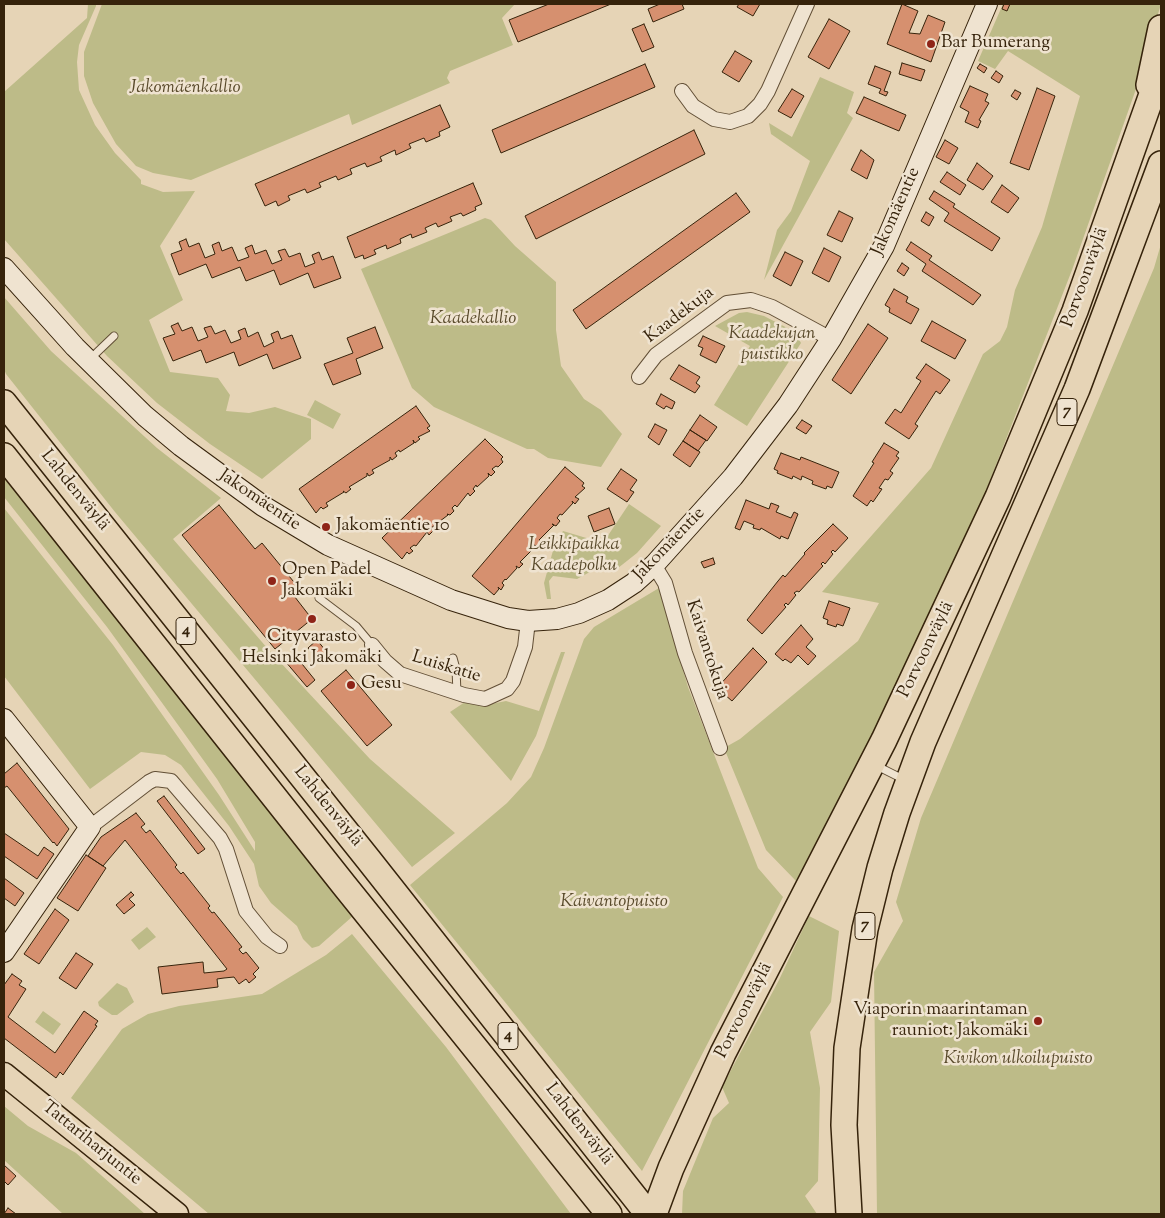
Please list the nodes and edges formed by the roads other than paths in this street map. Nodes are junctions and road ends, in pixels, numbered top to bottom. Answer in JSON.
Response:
{"nodes":[{"id":1,"x":807,"y":4,"type":"edge"},
{"id":2,"x":987,"y":4,"type":"edge"},
{"id":3,"x":1161,"y":28,"type":"edge"},
{"id":4,"x":1161,"y":69,"type":"edge"},
{"id":5,"x":682,"y":92,"type":"dead end"},
{"id":6,"x":1142,"y":122,"type":"junction"},
{"id":7,"x":1161,"y":164,"type":"edge"},
{"id":8,"x":4,"y":268,"type":"edge"},
{"id":9,"x":114,"y":336,"type":"dead end"},
{"id":10,"x":831,"y":339,"type":"junction"},
{"id":11,"x":88,"y":361,"type":"junction"},
{"id":12,"x":639,"y":377,"type":"dead end"},
{"id":13,"x":4,"y":403,"type":"edge"},
{"id":14,"x":4,"y":456,"type":"edge"},
{"id":15,"x":654,"y":565,"type":"junction"},
{"id":16,"x":319,"y":598,"type":"dead end"},
{"id":17,"x":528,"y":622,"type":"junction"},
{"id":18,"x":372,"y":645,"type":"joint"},
{"id":19,"x":453,"y":658,"type":"dead end"},
{"id":20,"x":457,"y":693,"type":"junction"},
{"id":21,"x":4,"y":719,"type":"edge"},
{"id":22,"x":720,"y":748,"type":"dead end"},
{"id":23,"x":872,"y":763,"type":"junction"},
{"id":24,"x":908,"y":781,"type":"junction"},
{"id":25,"x":90,"y":827,"type":"junction"},
{"id":26,"x":280,"y":946,"type":"dead end"},
{"id":27,"x":4,"y":952,"type":"edge"},
{"id":28,"x":4,"y":1074,"type":"edge"},
{"id":29,"x":177,"y":1214,"type":"edge"},
{"id":30,"x":610,"y":1214,"type":"edge"},
{"id":31,"x":648,"y":1214,"type":"edge"},
{"id":32,"x":654,"y":1214,"type":"edge"},
{"id":33,"x":849,"y":1214,"type":"edge"}],
"edges":[{"from":1,"to":5,"type":"street"},
{"from":2,"to":10,"type":"street","name":"Jakomäentie"},
{"from":3,"to":6,"type":"highway"},
{"from":4,"to":6,"type":"highway","name":"Porvoonväylä","number":"7"},
{"from":6,"to":23,"type":"highway","name":"Porvoonväylä","number":"7"},
{"from":7,"to":24,"type":"highway","name":"Porvoonväylä","number":"7"},
{"from":8,"to":11,"type":"street","name":"Jakomäentie"},
{"from":9,"to":11,"type":"lane"},
{"from":10,"to":12,"type":"street","name":"Kaadekuja"},
{"from":10,"to":15,"type":"street","name":"Jakomäentie"},
{"from":11,"to":17,"type":"street","name":"Jakomäentie"},
{"from":13,"to":31,"type":"highway","name":"Lahdenväylä","number":"4"},
{"from":14,"to":30,"type":"highway","name":"Lahdenväylä","number":"4"},
{"from":15,"to":17,"type":"street","name":"Jakomäentie"},
{"from":15,"to":22,"type":"street","name":"Kaivantokuja"},
{"from":16,"to":18,"type":"lane"},
{"from":17,"to":20,"type":"street","name":"Luiskatie"},
{"from":18,"to":20,"type":"street","name":"Luiskatie"},
{"from":19,"to":20,"type":"lane"},
{"from":21,"to":25,"type":"street"},
{"from":23,"to":24,"type":"lane"},
{"from":23,"to":32,"type":"highway","name":"Porvoonväylä","number":"7"},
{"from":24,"to":33,"type":"highway","name":"Porvoonväylä","number":"7"},
{"from":25,"to":26,"type":"street"},
{"from":25,"to":27,"type":"street"},
{"from":28,"to":29,"type":"main road","name":"Tattariharjuntie"}]}
